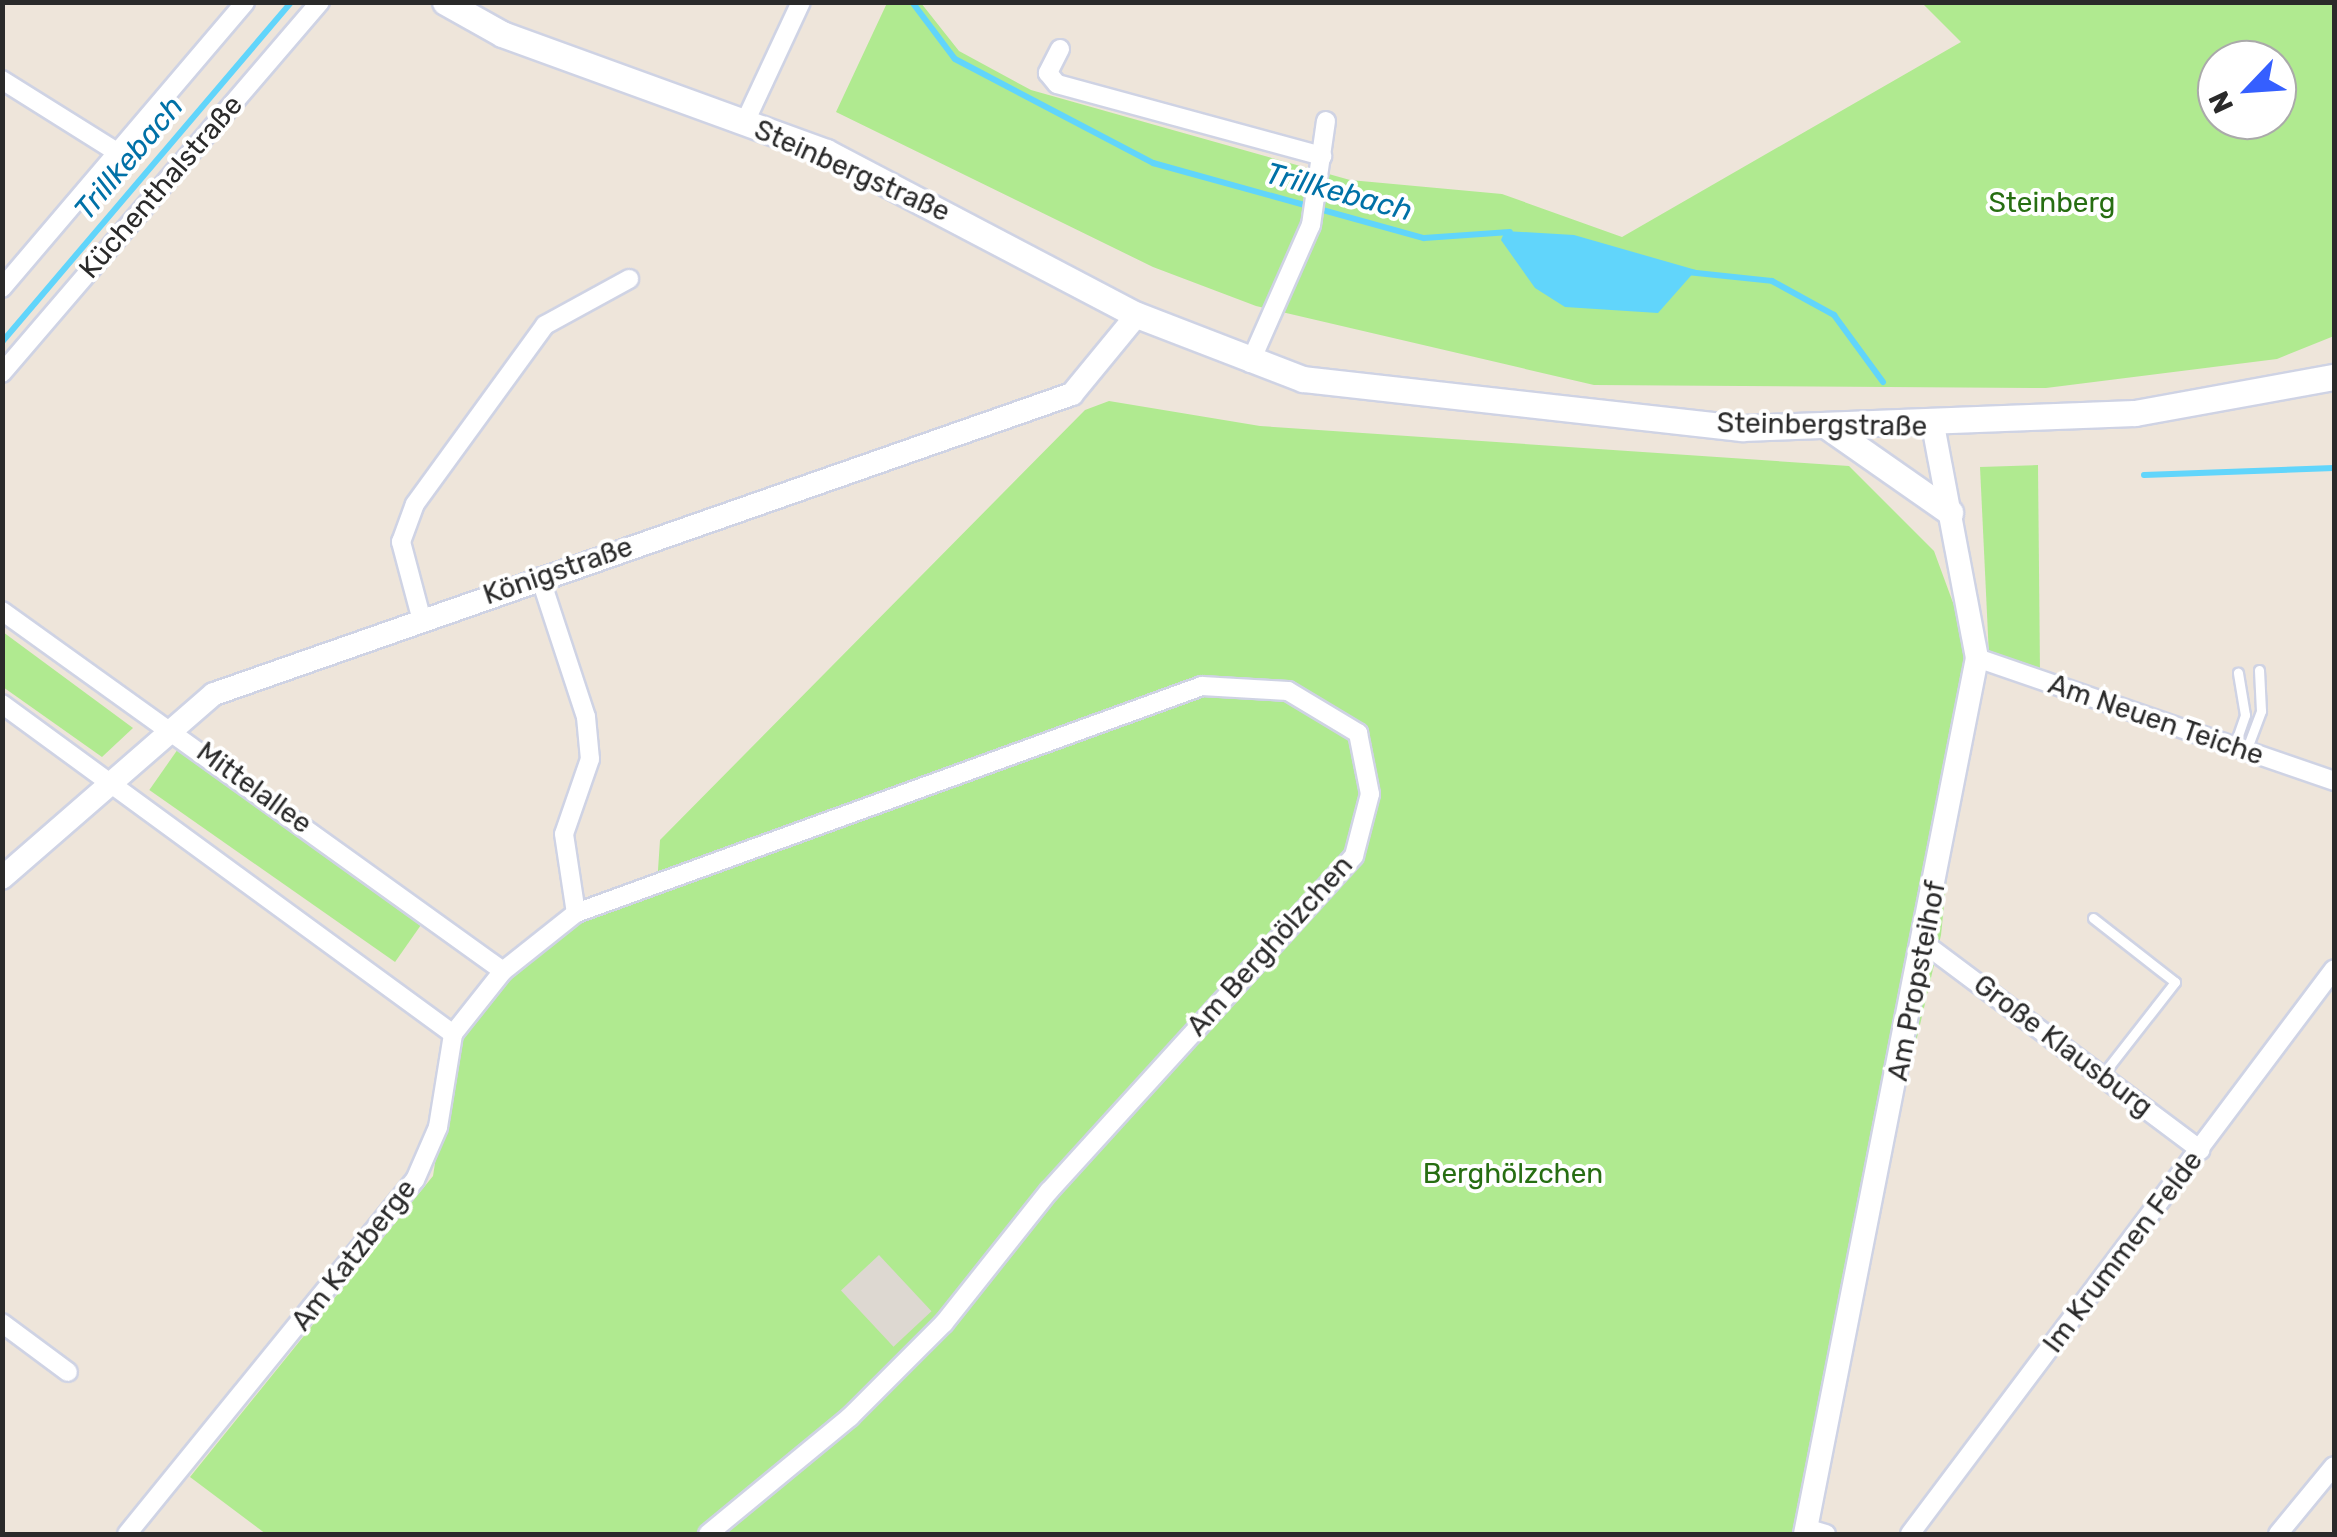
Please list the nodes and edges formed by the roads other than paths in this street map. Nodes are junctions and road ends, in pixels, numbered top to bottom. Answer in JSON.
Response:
{"nodes":[{"id":1,"x":245,"y":2,"type":"edge"},
{"id":2,"x":320,"y":2,"type":"edge"},
{"id":3,"x":445,"y":2,"type":"edge"},
{"id":4,"x":801,"y":2,"type":"edge"},
{"id":5,"x":1060,"y":49,"type":"dead end"},
{"id":6,"x":2,"y":80,"type":"edge"},
{"id":7,"x":745,"y":122,"type":"junction"},
{"id":8,"x":1326,"y":122,"type":"dead end"},
{"id":9,"x":115,"y":151,"type":"junction"},
{"id":10,"x":1322,"y":156,"type":"junction"},
{"id":11,"x":628,"y":279,"type":"dead end"},
{"id":12,"x":2,"y":288,"type":"edge"},
{"id":13,"x":1137,"y":315,"type":"junction"},
{"id":14,"x":1250,"y":363,"type":"junction"},
{"id":15,"x":2,"y":373,"type":"edge"},
{"id":16,"x":2334,"y":376,"type":"edge"},
{"id":17,"x":1934,"y":426,"type":"junction"},
{"id":18,"x":1828,"y":427,"type":"junction"},
{"id":19,"x":1950,"y":512,"type":"junction"},
{"id":20,"x":540,"y":577,"type":"junction"},
{"id":21,"x":2,"y":611,"type":"edge"},
{"id":22,"x":421,"y":617,"type":"junction"},
{"id":23,"x":1977,"y":658,"type":"junction"},
{"id":24,"x":2259,"y":670,"type":"dead end"},
{"id":25,"x":2238,"y":673,"type":"dead end"},
{"id":26,"x":2,"y":704,"type":"edge"},
{"id":27,"x":168,"y":725,"type":"junction"},
{"id":28,"x":2240,"y":749,"type":"junction"},
{"id":29,"x":109,"y":778,"type":"junction"},
{"id":30,"x":2334,"y":780,"type":"edge"},
{"id":31,"x":2,"y":878,"type":"edge"},
{"id":32,"x":576,"y":913,"type":"junction"},
{"id":33,"x":2094,"y":918,"type":"dead end"},
{"id":34,"x":1924,"y":944,"type":"junction"},
{"id":35,"x":2334,"y":969,"type":"edge"},
{"id":36,"x":502,"y":971,"type":"junction"},
{"id":37,"x":453,"y":1034,"type":"junction"},
{"id":38,"x":2102,"y":1074,"type":"junction"},
{"id":39,"x":2200,"y":1150,"type":"junction"},
{"id":40,"x":2,"y":1323,"type":"edge"},
{"id":41,"x":68,"y":1372,"type":"dead end"},
{"id":42,"x":2334,"y":1466,"type":"edge"},
{"id":43,"x":1812,"y":1532,"type":"edge"},
{"id":44,"x":127,"y":1534,"type":"edge"},
{"id":45,"x":708,"y":1534,"type":"edge"},
{"id":46,"x":1910,"y":1534,"type":"edge"},
{"id":47,"x":2278,"y":1534,"type":"edge"}],
"edges":[{"from":1,"to":9,"type":"street","name":"Küchenthalstraße"},
{"from":2,"to":15,"type":"street","name":"Küchenthalstraße"},
{"from":3,"to":7,"type":"main road","name":"Steinbergstraße"},
{"from":4,"to":7,"type":"street"},
{"from":5,"to":10,"type":"street"},
{"from":6,"to":9,"type":"street"},
{"from":7,"to":13,"type":"main road","name":"Steinbergstraße"},
{"from":8,"to":10,"type":"street"},
{"from":9,"to":12,"type":"street","name":"Küchenthalstraße"},
{"from":10,"to":14,"type":"street"},
{"from":11,"to":22,"type":"street"},
{"from":13,"to":14,"type":"main road","name":"Steinbergstraße"},
{"from":13,"to":20,"type":"street","name":"Königstraße"},
{"from":14,"to":18,"type":"main road","name":"Steinbergstraße"},
{"from":16,"to":17,"type":"main road","name":"Steinbergstraße"},
{"from":17,"to":18,"type":"main road","name":"Steinbergstraße"},
{"from":17,"to":19,"type":"street","name":"Am Propsteihof"},
{"from":18,"to":19,"type":"main road"},
{"from":19,"to":23,"type":"street","name":"Am Propsteihof"},
{"from":20,"to":22,"type":"street","name":"Königstraße"},
{"from":20,"to":32,"type":"street"},
{"from":21,"to":27,"type":"street","name":"Mittelallee"},
{"from":22,"to":27,"type":"street","name":"Königstraße"},
{"from":23,"to":28,"type":"street","name":"Am Neuen Teiche"},
{"from":23,"to":34,"type":"street","name":"Am Propsteihof"},
{"from":24,"to":28,"type":"lane"},
{"from":25,"to":28,"type":"lane"},
{"from":26,"to":29,"type":"street"},
{"from":27,"to":29,"type":"street","name":"Königstraße"},
{"from":27,"to":36,"type":"street","name":"Mittelallee"},
{"from":28,"to":30,"type":"street","name":"Am Neuen Teiche"},
{"from":29,"to":31,"type":"street","name":"Königstraße"},
{"from":29,"to":37,"type":"street"},
{"from":32,"to":36,"type":"street","name":"Am Berghölzchen"},
{"from":32,"to":45,"type":"street","name":"Am Berghölzchen"},
{"from":33,"to":38,"type":"lane"},
{"from":34,"to":38,"type":"street","name":"Große Klausburg"},
{"from":34,"to":43,"type":"street","name":"Am Propsteihof"},
{"from":35,"to":39,"type":"street","name":"Im Krummen Felde"},
{"from":36,"to":37,"type":"street","name":"Am Katzberge"},
{"from":37,"to":44,"type":"street","name":"Am Katzberge"},
{"from":38,"to":39,"type":"street","name":"Große Klausburg"},
{"from":39,"to":46,"type":"street","name":"Im Krummen Felde"},
{"from":40,"to":41,"type":"street"},
{"from":42,"to":47,"type":"street"}]}
